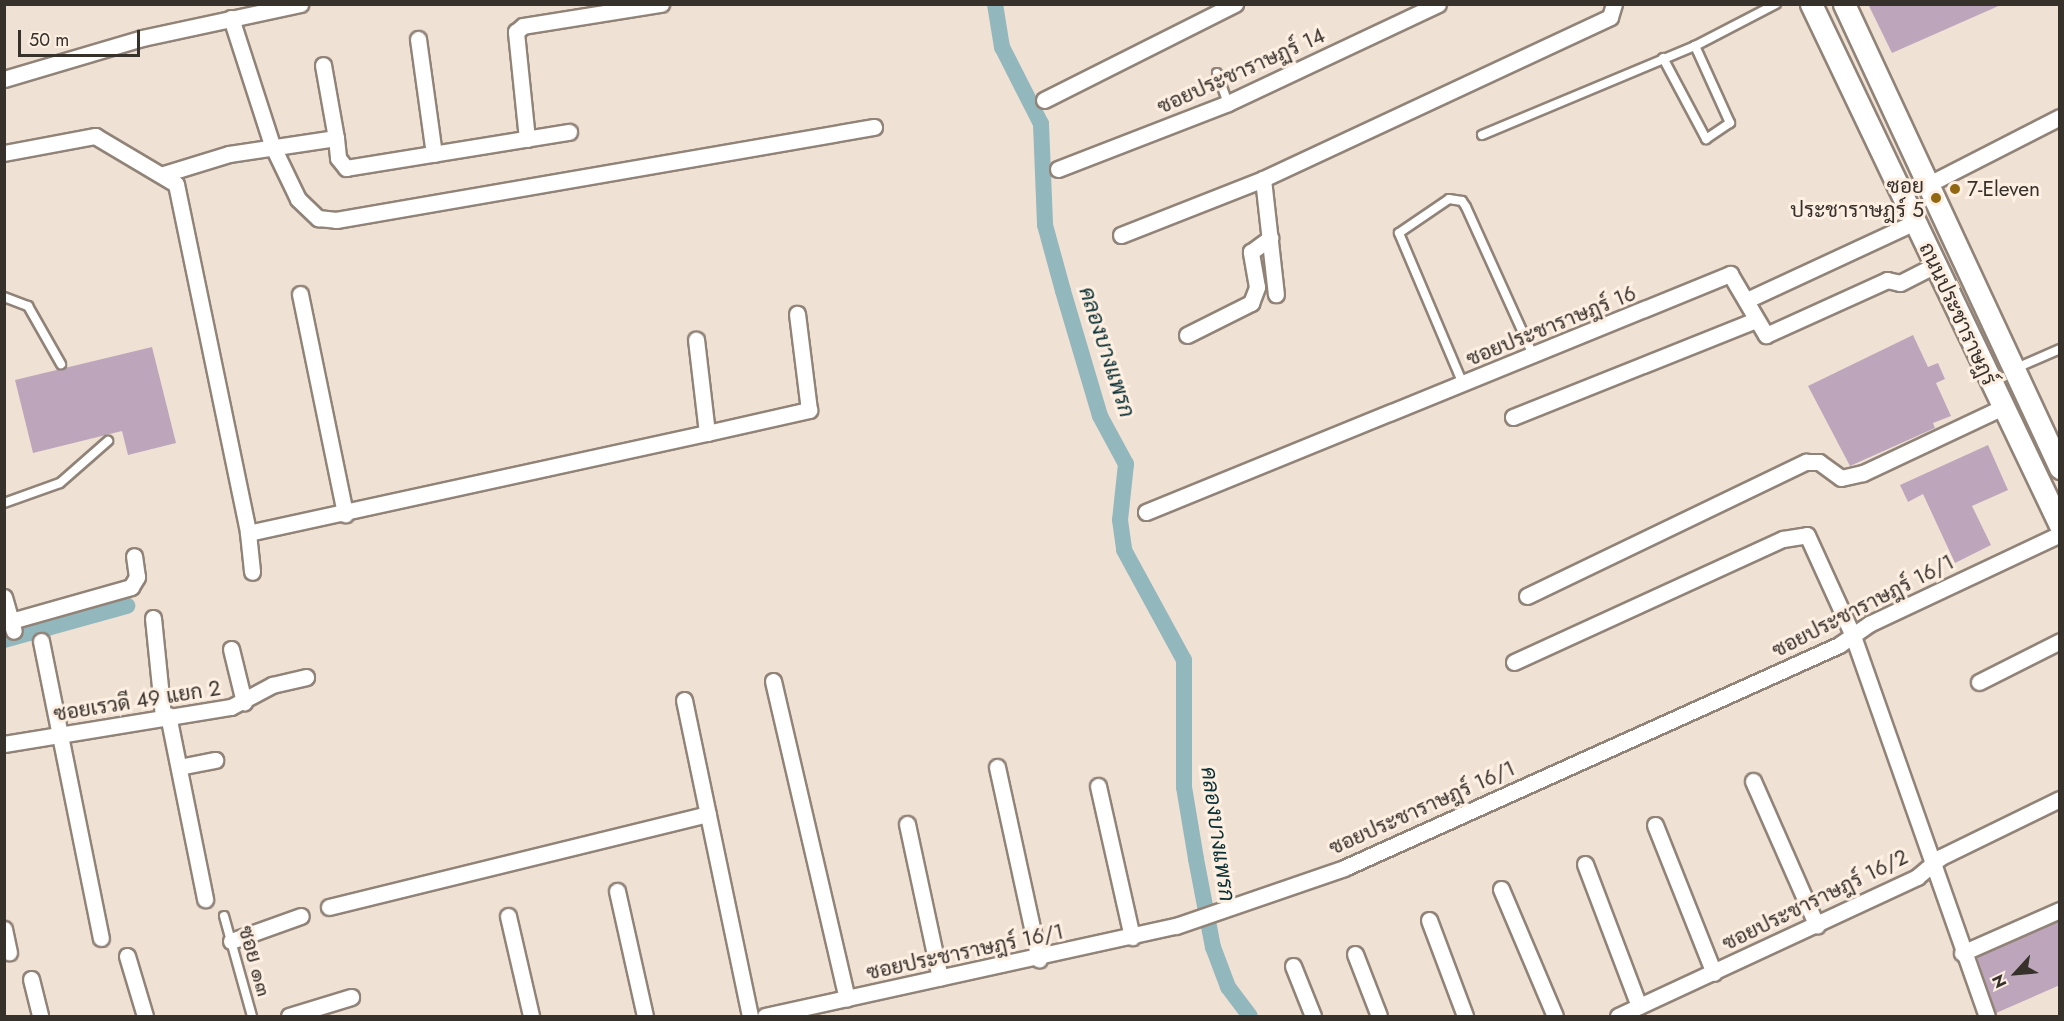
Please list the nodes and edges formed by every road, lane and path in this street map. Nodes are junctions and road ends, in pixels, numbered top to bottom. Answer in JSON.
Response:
{"nodes":[{"id":1,"x":300,"y":4,"type":"edge"},
{"id":2,"x":661,"y":4,"type":"edge"},
{"id":3,"x":1235,"y":4,"type":"edge"},
{"id":4,"x":1776,"y":4,"type":"edge"},
{"id":5,"x":1811,"y":4,"type":"edge"},
{"id":6,"x":1844,"y":4,"type":"edge"},
{"id":7,"x":1614,"y":5,"type":"edge"},
{"id":8,"x":1428,"y":7,"type":"edge"},
{"id":9,"x":231,"y":18,"type":"junction"},
{"id":10,"x":418,"y":39,"type":"dead end"},
{"id":11,"x":1695,"y":46,"type":"junction"},
{"id":12,"x":1663,"y":58,"type":"junction"},
{"id":13,"x":323,"y":65,"type":"dead end"},
{"id":14,"x":1217,"y":73,"type":"dead end"},
{"id":15,"x":4,"y":79,"type":"edge"},
{"id":16,"x":1044,"y":100,"type":"dead end"},
{"id":17,"x":1228,"y":103,"type":"junction"},
{"id":18,"x":2060,"y":117,"type":"edge"},
{"id":19,"x":874,"y":127,"type":"dead end"},
{"id":20,"x":569,"y":132,"type":"dead end"},
{"id":21,"x":1482,"y":135,"type":"dead end"},
{"id":22,"x":336,"y":138,"type":"junction"},
{"id":23,"x":527,"y":139,"type":"junction"},
{"id":24,"x":272,"y":146,"type":"junction"},
{"id":25,"x":4,"y":153,"type":"edge"},
{"id":26,"x":434,"y":154,"type":"junction"},
{"id":27,"x":1058,"y":169,"type":"dead end"},
{"id":28,"x":164,"y":174,"type":"junction"},
{"id":29,"x":1263,"y":179,"type":"junction"},
{"id":30,"x":1927,"y":184,"type":"junction"},
{"id":31,"x":1915,"y":222,"type":"junction"},
{"id":32,"x":1120,"y":235,"type":"dead end"},
{"id":33,"x":1270,"y":238,"type":"junction"},
{"id":34,"x":1935,"y":265,"type":"junction"},
{"id":35,"x":300,"y":294,"type":"dead end"},
{"id":36,"x":1275,"y":294,"type":"dead end"},
{"id":37,"x":4,"y":297,"type":"edge"},
{"id":38,"x":1747,"y":300,"type":"junction"},
{"id":39,"x":797,"y":314,"type":"dead end"},
{"id":40,"x":1756,"y":320,"type":"junction"},
{"id":41,"x":1187,"y":335,"type":"dead end"},
{"id":42,"x":696,"y":340,"type":"dead end"},
{"id":43,"x":2060,"y":349,"type":"edge"},
{"id":44,"x":1533,"y":357,"type":"junction"},
{"id":45,"x":61,"y":364,"type":"dead end"},
{"id":46,"x":2013,"y":370,"type":"junction"},
{"id":47,"x":1463,"y":385,"type":"junction"},
{"id":48,"x":2002,"y":406,"type":"junction"},
{"id":49,"x":1513,"y":417,"type":"dead end"},
{"id":50,"x":707,"y":434,"type":"junction"},
{"id":51,"x":108,"y":441,"type":"dead end"},
{"id":52,"x":2060,"y":468,"type":"edge"},
{"id":53,"x":4,"y":503,"type":"edge"},
{"id":54,"x":1146,"y":512,"type":"dead end"},
{"id":55,"x":345,"y":514,"type":"junction"},
{"id":56,"x":2060,"y":525,"type":"edge"},
{"id":57,"x":248,"y":533,"type":"junction"},
{"id":58,"x":2060,"y":534,"type":"edge"},
{"id":59,"x":134,"y":556,"type":"dead end"},
{"id":60,"x":252,"y":572,"type":"dead end"},
{"id":61,"x":1527,"y":596,"type":"dead end"},
{"id":62,"x":4,"y":597,"type":"edge"},
{"id":63,"x":153,"y":618,"type":"dead end"},
{"id":64,"x":1852,"y":636,"type":"junction"},
{"id":65,"x":41,"y":641,"type":"dead end"},
{"id":66,"x":2060,"y":641,"type":"edge"},
{"id":67,"x":231,"y":649,"type":"dead end"},
{"id":68,"x":1514,"y":662,"type":"dead end"},
{"id":69,"x":306,"y":677,"type":"dead end"},
{"id":70,"x":773,"y":681,"type":"dead end"},
{"id":71,"x":1979,"y":682,"type":"dead end"},
{"id":72,"x":684,"y":700,"type":"dead end"},
{"id":73,"x":244,"y":702,"type":"junction"},
{"id":74,"x":166,"y":716,"type":"junction"},
{"id":75,"x":59,"y":735,"type":"junction"},
{"id":76,"x":4,"y":744,"type":"edge"},
{"id":77,"x":215,"y":760,"type":"dead end"},
{"id":78,"x":178,"y":766,"type":"junction"},
{"id":79,"x":997,"y":767,"type":"dead end"},
{"id":80,"x":1753,"y":781,"type":"dead end"},
{"id":81,"x":1098,"y":786,"type":"dead end"},
{"id":82,"x":2060,"y":800,"type":"edge"},
{"id":83,"x":708,"y":814,"type":"junction"},
{"id":84,"x":907,"y":824,"type":"dead end"},
{"id":85,"x":1656,"y":825,"type":"dead end"},
{"id":86,"x":1586,"y":864,"type":"dead end"},
{"id":87,"x":1930,"y":866,"type":"junction"},
{"id":88,"x":1501,"y":889,"type":"dead end"},
{"id":89,"x":617,"y":891,"type":"dead end"},
{"id":90,"x":205,"y":899,"type":"dead end"},
{"id":91,"x":329,"y":907,"type":"dead end"},
{"id":92,"x":2060,"y":910,"type":"edge"},
{"id":93,"x":224,"y":916,"type":"dead end"},
{"id":94,"x":301,"y":916,"type":"dead end"},
{"id":95,"x":508,"y":916,"type":"dead end"},
{"id":96,"x":1429,"y":920,"type":"dead end"},
{"id":97,"x":1817,"y":926,"type":"junction"},
{"id":98,"x":4,"y":929,"type":"edge"},
{"id":99,"x":1132,"y":937,"type":"junction"},
{"id":100,"x":101,"y":938,"type":"dead end"},
{"id":101,"x":231,"y":941,"type":"junction"},
{"id":102,"x":9,"y":952,"type":"dead end"},
{"id":103,"x":1962,"y":953,"type":"junction"},
{"id":104,"x":1355,"y":954,"type":"dead end"},
{"id":105,"x":127,"y":956,"type":"dead end"},
{"id":106,"x":1039,"y":959,"type":"junction"},
{"id":107,"x":1293,"y":966,"type":"dead end"},
{"id":108,"x":1714,"y":973,"type":"junction"},
{"id":109,"x":940,"y":978,"type":"junction"},
{"id":110,"x":31,"y":979,"type":"dead end"},
{"id":111,"x":351,"y":997,"type":"dead end"},
{"id":112,"x":847,"y":999,"type":"junction"},
{"id":113,"x":1639,"y":1006,"type":"junction"},
{"id":114,"x":40,"y":1017,"type":"edge"},
{"id":115,"x":145,"y":1017,"type":"edge"},
{"id":116,"x":252,"y":1017,"type":"edge"},
{"id":117,"x":289,"y":1017,"type":"edge"},
{"id":118,"x":531,"y":1017,"type":"edge"},
{"id":119,"x":645,"y":1017,"type":"edge"},
{"id":120,"x":750,"y":1017,"type":"edge"},
{"id":121,"x":765,"y":1017,"type":"edge"},
{"id":122,"x":1313,"y":1017,"type":"edge"},
{"id":123,"x":1380,"y":1017,"type":"edge"},
{"id":124,"x":1465,"y":1017,"type":"edge"},
{"id":125,"x":1555,"y":1017,"type":"edge"},
{"id":126,"x":1618,"y":1017,"type":"edge"},
{"id":127,"x":1987,"y":1017,"type":"edge"}],
"edges":[{"from":1,"to":9,"type":"street"},
{"from":2,"to":23,"type":"street"},
{"from":3,"to":16,"type":"street"},
{"from":4,"to":11,"type":"lane"},
{"from":5,"to":31,"type":"main road","name":"ถนนประชาราษฎร์"},
{"from":6,"to":30,"type":"main road","name":"ถนนประชาราษฎร์"},
{"from":7,"to":29,"type":"street"},
{"from":8,"to":17,"type":"street","name":"ซอยประชาราษฏร์ 14"},
{"from":9,"to":15,"type":"street"},
{"from":9,"to":24,"type":"street"},
{"from":10,"to":26,"type":"street"},
{"from":11,"to":12,"type":"lane"},
{"from":11,"to":12,"type":"lane"},
{"from":12,"to":21,"type":"lane"},
{"from":13,"to":22,"type":"street"},
{"from":14,"to":17,"type":"lane"},
{"from":17,"to":27,"type":"street","name":"ซอยประชาราษฏร์ 14"},
{"from":18,"to":30,"type":"street"},
{"from":19,"to":24,"type":"street"},
{"from":20,"to":23,"type":"street"},
{"from":22,"to":24,"type":"street"},
{"from":22,"to":26,"type":"street"},
{"from":23,"to":26,"type":"street"},
{"from":24,"to":28,"type":"street"},
{"from":25,"to":28,"type":"street"},
{"from":28,"to":57,"type":"street"},
{"from":29,"to":32,"type":"street"},
{"from":29,"to":33,"type":"street"},
{"from":30,"to":46,"type":"main road","name":"ถนนประชาราษฎร์"},
{"from":31,"to":34,"type":"main road","name":"ถนนประชาราษฎร์"},
{"from":31,"to":38,"type":"street"},
{"from":33,"to":36,"type":"street"},
{"from":33,"to":41,"type":"street"},
{"from":34,"to":40,"type":"street"},
{"from":34,"to":48,"type":"main road","name":"ถนนประชาราษฎร์"},
{"from":35,"to":55,"type":"street"},
{"from":37,"to":45,"type":"lane"},
{"from":38,"to":40,"type":"street","name":"ซอยประชาราษฎร์ 16"},
{"from":38,"to":44,"type":"street","name":"ซอยประชาราษฎร์ 16"},
{"from":39,"to":50,"type":"street"},
{"from":40,"to":49,"type":"street"},
{"from":42,"to":50,"type":"street"},
{"from":43,"to":46,"type":"lane"},
{"from":44,"to":47,"type":"street","name":"ซอยประชาราษฎร์ 16"},
{"from":44,"to":47,"type":"lane"},
{"from":46,"to":52,"type":"main road","name":"ถนนประชาราษฎร์"},
{"from":47,"to":54,"type":"street","name":"ซอยประชาราษฎร์ 16"},
{"from":48,"to":56,"type":"main road","name":"ถนนประชาราษฎร์"},
{"from":48,"to":61,"type":"street"},
{"from":50,"to":55,"type":"street"},
{"from":51,"to":53,"type":"lane"},
{"from":55,"to":57,"type":"street"},
{"from":57,"to":60,"type":"street"},
{"from":58,"to":64,"type":"street","name":"ซอยประชาราษฎร์ 16/1"},
{"from":59,"to":62,"type":"street"},
{"from":63,"to":74,"type":"street"},
{"from":64,"to":68,"type":"street"},
{"from":64,"to":87,"type":"street"},
{"from":64,"to":99,"type":"street","name":"ซอยประชาราษฎร์ 16/1"},
{"from":65,"to":75,"type":"street"},
{"from":66,"to":71,"type":"street"},
{"from":67,"to":73,"type":"street"},
{"from":69,"to":73,"type":"street","name":"ซอยเรวดี 49 แยก 2"},
{"from":70,"to":112,"type":"street"},
{"from":72,"to":83,"type":"street"},
{"from":73,"to":74,"type":"street","name":"ซอยเรวดี 49 แยก 2"},
{"from":74,"to":75,"type":"street","name":"ซอยเรวดี 49 แยก 2"},
{"from":74,"to":78,"type":"street"},
{"from":75,"to":76,"type":"street","name":"ซอยเรวดี 49 แยก 2"},
{"from":75,"to":100,"type":"street"},
{"from":77,"to":78,"type":"street"},
{"from":78,"to":90,"type":"street"},
{"from":79,"to":106,"type":"street"},
{"from":80,"to":97,"type":"street"},
{"from":81,"to":99,"type":"street"},
{"from":82,"to":87,"type":"street","name":"ซอยประชาราษฎร์ 16/2"},
{"from":83,"to":91,"type":"street"},
{"from":83,"to":120,"type":"street"},
{"from":84,"to":109,"type":"street"},
{"from":85,"to":108,"type":"street"},
{"from":86,"to":113,"type":"street"},
{"from":87,"to":97,"type":"street","name":"ซอยประชาราษฎร์ 16/2"},
{"from":87,"to":103,"type":"street"},
{"from":88,"to":125,"type":"street"},
{"from":89,"to":119,"type":"street"},
{"from":92,"to":103,"type":"street"},
{"from":93,"to":101,"type":"lane","name":"ซอย ๑๓"},
{"from":94,"to":101,"type":"street"},
{"from":95,"to":118,"type":"street"},
{"from":96,"to":124,"type":"street"},
{"from":97,"to":108,"type":"street","name":"ซอยประชาราษฎร์ 16/2"},
{"from":98,"to":102,"type":"street"},
{"from":99,"to":106,"type":"street","name":"ซอยประชาราษฎร์ 16/1"},
{"from":101,"to":116,"type":"lane","name":"ซอย ๑๓"},
{"from":103,"to":127,"type":"street"},
{"from":104,"to":123,"type":"street"},
{"from":105,"to":115,"type":"street"},
{"from":106,"to":109,"type":"street","name":"ซอยประชาราษฎร์ 16/1"},
{"from":107,"to":122,"type":"street"},
{"from":108,"to":113,"type":"street","name":"ซอยประชาราษฎร์ 16/2"},
{"from":109,"to":112,"type":"street","name":"ซอยประชาราษฎร์ 16/1"},
{"from":110,"to":114,"type":"street"},
{"from":111,"to":117,"type":"street"},
{"from":112,"to":121,"type":"street","name":"ซอยประชาราษฎร์ 16/1"},
{"from":113,"to":126,"type":"street","name":"ซอยประชาราษฎร์ 16/2"}]}
